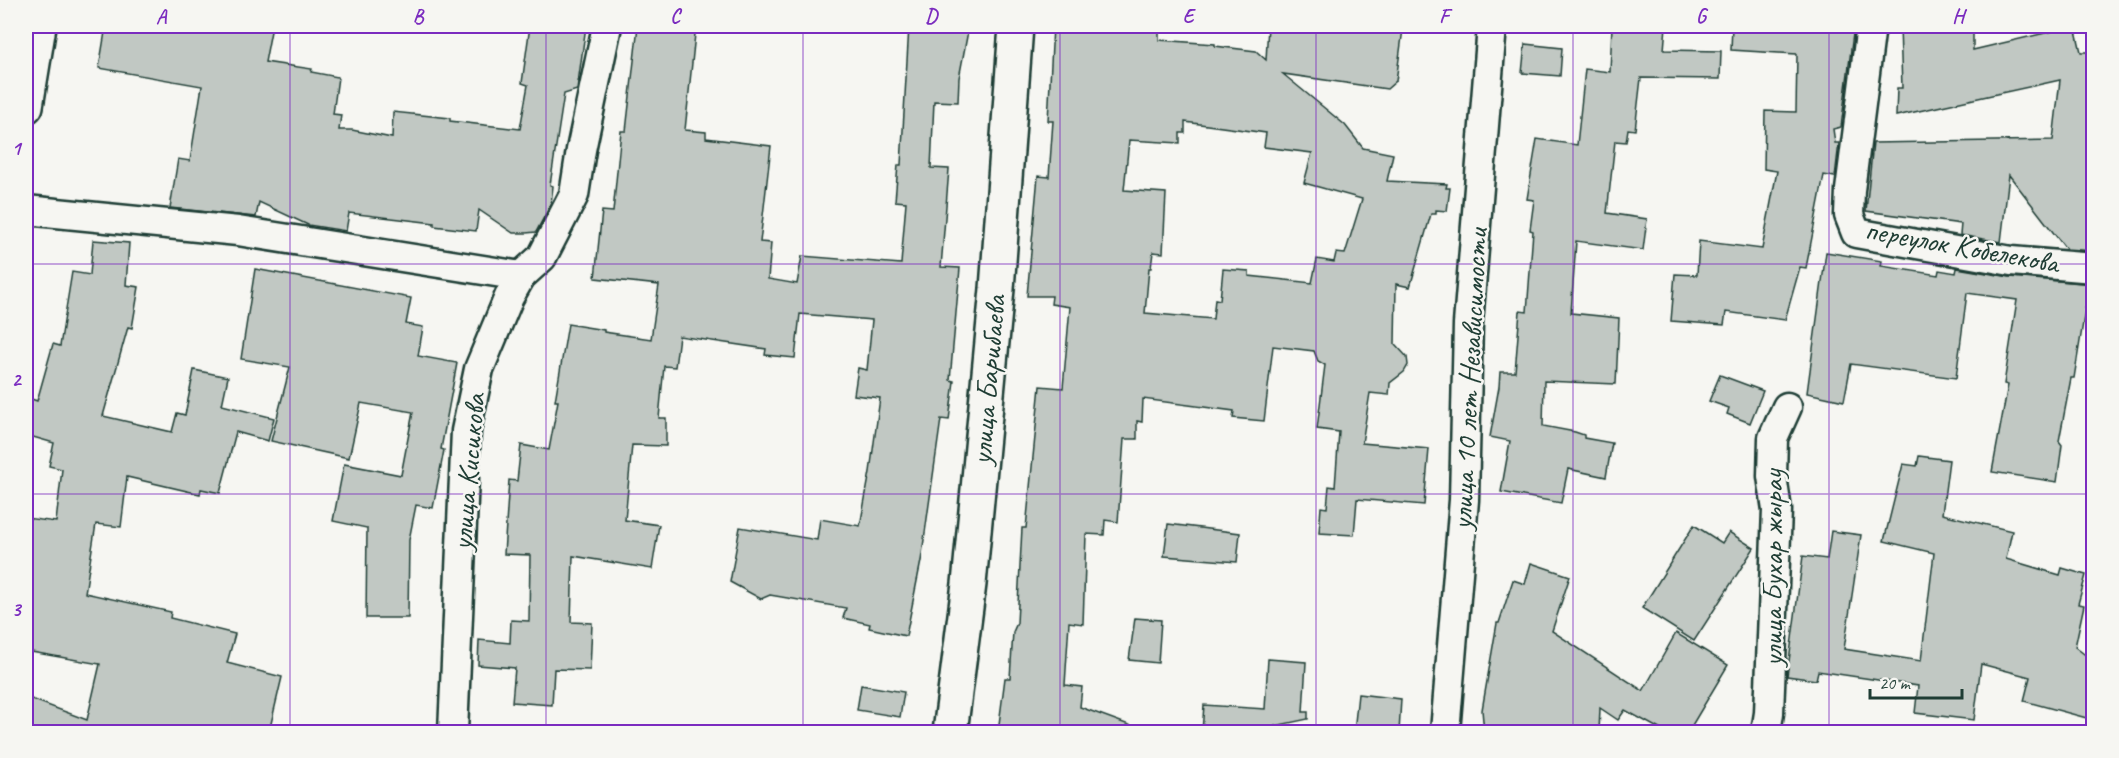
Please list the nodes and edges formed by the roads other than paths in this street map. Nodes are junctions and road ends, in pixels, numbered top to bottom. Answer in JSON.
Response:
{"nodes":[{"id":1,"x":39,"y":26,"type":"edge"},
{"id":2,"x":608,"y":26,"type":"edge"},
{"id":3,"x":1016,"y":26,"type":"edge"},
{"id":4,"x":1492,"y":26,"type":"edge"},
{"id":5,"x":1871,"y":26,"type":"edge"},
{"id":6,"x":26,"y":106,"type":"edge"},
{"id":7,"x":26,"y":210,"type":"edge"},
{"id":8,"x":2094,"y":268,"type":"edge"},
{"id":9,"x":521,"y":276,"type":"junction"},
{"id":10,"x":1787,"y":407,"type":"dead end"},
{"id":11,"x":453,"y":732,"type":"edge"},
{"id":12,"x":950,"y":732,"type":"edge"},
{"id":13,"x":1445,"y":732,"type":"edge"},
{"id":14,"x":1766,"y":732,"type":"edge"}],
"edges":[{"from":1,"to":6,"type":"street"},
{"from":2,"to":9,"type":"street","name":"улица Кисикова"},
{"from":3,"to":12,"type":"street","name":"улица Барибаева"},
{"from":4,"to":13,"type":"street","name":"улица 10 лет Независимости"},
{"from":5,"to":8,"type":"street","name":"переулок Кобелекова"},
{"from":7,"to":9,"type":"street"},
{"from":9,"to":11,"type":"street","name":"улица Кисикова"},
{"from":10,"to":14,"type":"street","name":"улица Бухар жырау"}]}
